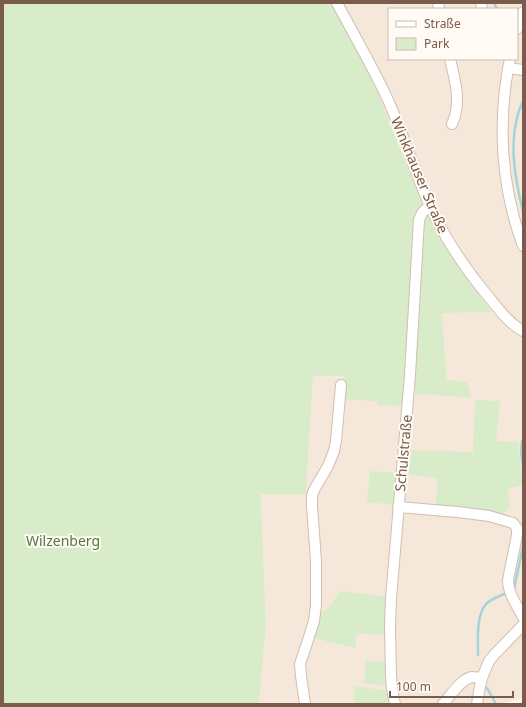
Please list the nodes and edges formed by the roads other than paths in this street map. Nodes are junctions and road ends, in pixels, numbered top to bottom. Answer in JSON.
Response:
{"nodes":[{"id":1,"x":337,"y":3,"type":"edge"},
{"id":2,"x":523,"y":12,"type":"edge"},
{"id":3,"x":518,"y":26,"type":"edge"},
{"id":4,"x":450,"y":60,"type":"edge"},
{"id":5,"x":509,"y":63,"type":"edge"},
{"id":6,"x":523,"y":70,"type":"edge"},
{"id":7,"x":452,"y":124,"type":"dead end"},
{"id":8,"x":430,"y":205,"type":"junction"},
{"id":9,"x":523,"y":246,"type":"edge"},
{"id":10,"x":523,"y":332,"type":"edge"},
{"id":11,"x":341,"y":385,"type":"dead end"},
{"id":12,"x":398,"y":507,"type":"junction"},
{"id":13,"x":523,"y":616,"type":"edge"},
{"id":14,"x":523,"y":624,"type":"edge"},
{"id":15,"x":482,"y":678,"type":"junction"},
{"id":16,"x":305,"y":704,"type":"edge"},
{"id":17,"x":395,"y":704,"type":"edge"},
{"id":18,"x":443,"y":704,"type":"edge"},
{"id":19,"x":477,"y":704,"type":"edge"}],
"edges":[{"from":1,"to":8,"type":"street","name":"Winkhauser Straße"},
{"from":2,"to":3,"type":"street"},
{"from":4,"to":7,"type":"street"},
{"from":5,"to":6,"type":"street"},
{"from":5,"to":9,"type":"street"},
{"from":8,"to":10,"type":"street","name":"Winkhauser Straße"},
{"from":8,"to":12,"type":"street","name":"Schulstraße"},
{"from":11,"to":16,"type":"street"},
{"from":12,"to":13,"type":"street"},
{"from":12,"to":17,"type":"street","name":"Schulstraße"},
{"from":14,"to":15,"type":"street"},
{"from":15,"to":18,"type":"street"},
{"from":15,"to":19,"type":"street"}]}
